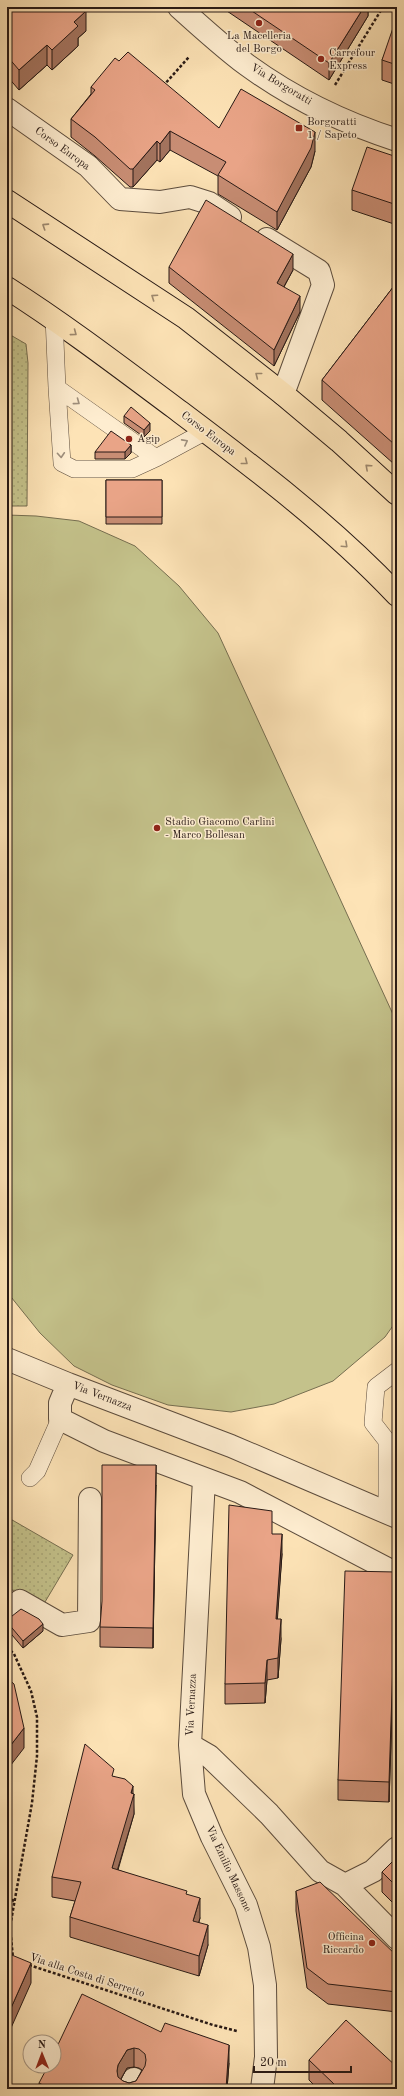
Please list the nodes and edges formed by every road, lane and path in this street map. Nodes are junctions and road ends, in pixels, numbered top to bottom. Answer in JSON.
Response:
{"nodes":[{"id":1,"x":179,"y":7,"type":"edge"},
{"id":2,"x":384,"y":7,"type":"edge"},
{"id":3,"x":189,"y":57,"type":"dead end"},
{"id":4,"x":161,"y":88,"type":"edge"},
{"id":5,"x":333,"y":88,"type":"dead end"},
{"id":6,"x":7,"y":109,"type":"edge"},
{"id":7,"x":397,"y":140,"type":"edge"},
{"id":8,"x":7,"y":201,"type":"edge"},
{"id":9,"x":7,"y":288,"type":"edge"},
{"id":10,"x":54,"y":318,"type":"junction"},
{"id":11,"x":57,"y":388,"type":"junction"},
{"id":12,"x":283,"y":394,"type":"junction"},
{"id":13,"x":206,"y":431,"type":"junction"},
{"id":14,"x":156,"y":458,"type":"junction"},
{"id":15,"x":396,"y":489,"type":"edge"},
{"id":16,"x":397,"y":595,"type":"edge"},
{"id":17,"x":7,"y":1359,"type":"edge"},
{"id":18,"x":397,"y":1371,"type":"edge"},
{"id":19,"x":68,"y":1384,"type":"junction"},
{"id":20,"x":60,"y":1419,"type":"junction"},
{"id":21,"x":30,"y":1478,"type":"dead end"},
{"id":22,"x":204,"y":1479,"type":"junction"},
{"id":23,"x":90,"y":1499,"type":"dead end"},
{"id":24,"x":392,"y":1515,"type":"edge"},
{"id":25,"x":397,"y":1574,"type":"edge"},
{"id":26,"x":7,"y":1612,"type":"edge"},
{"id":27,"x":7,"y":1647,"type":"edge"},
{"id":28,"x":190,"y":1745,"type":"junction"},
{"id":29,"x":397,"y":1848,"type":"edge"},
{"id":30,"x":345,"y":1885,"type":"junction"},
{"id":31,"x":7,"y":1898,"type":"edge"},
{"id":32,"x":14,"y":1901,"type":"junction"},
{"id":33,"x":397,"y":1938,"type":"edge"},
{"id":34,"x":13,"y":1960,"type":"edge"},
{"id":35,"x":28,"y":1965,"type":"edge"},
{"id":36,"x":213,"y":2025,"type":"dead end"},
{"id":37,"x":262,"y":2089,"type":"edge"}],
"edges":[{"from":1,"to":7,"type":"street","name":"Via Borgoratti"},
{"from":2,"to":5,"type":"path"},
{"from":3,"to":4,"type":"path"},
{"from":6,"to":12,"type":"street","name":"Corso Europa"},
{"from":12,"to":8,"type":"main road","one_way":true},
{"from":9,"to":10,"type":"main road","name":"Corso Europa"},
{"from":10,"to":11,"type":"lane"},
{"from":10,"to":13,"type":"main road","name":"Corso Europa","one_way":true},
{"from":11,"to":14,"type":"lane","one_way":true},
{"from":11,"to":14,"type":"lane","one_way":true},
{"from":15,"to":12,"type":"main road","one_way":true},
{"from":14,"to":13,"type":"lane","one_way":true},
{"from":13,"to":16,"type":"main road","name":"Corso Europa","one_way":true},
{"from":17,"to":19,"type":"street","name":"Via Vernazza"},
{"from":18,"to":24,"type":"lane"},
{"from":19,"to":20,"type":"street"},
{"from":19,"to":24,"type":"street","name":"Via Vernazza"},
{"from":20,"to":21,"type":"lane"},
{"from":20,"to":22,"type":"street"},
{"from":22,"to":25,"type":"street"},
{"from":22,"to":28,"type":"street","name":"Via Vernazza"},
{"from":23,"to":26,"type":"street"},
{"from":27,"to":32,"type":"path","name":"Via alla Costa di Serretto"},
{"from":28,"to":30,"type":"street","name":"Via Vernazza"},
{"from":28,"to":37,"type":"street","name":"Via Emilio Massone"},
{"from":29,"to":30,"type":"street"},
{"from":30,"to":33,"type":"street","name":"Via Vernazza"},
{"from":31,"to":32,"type":"path"},
{"from":32,"to":34,"type":"path","name":"Via alla Costa di Serretto"},
{"from":35,"to":36,"type":"path","name":"Via alla Costa di Serretto"}]}
